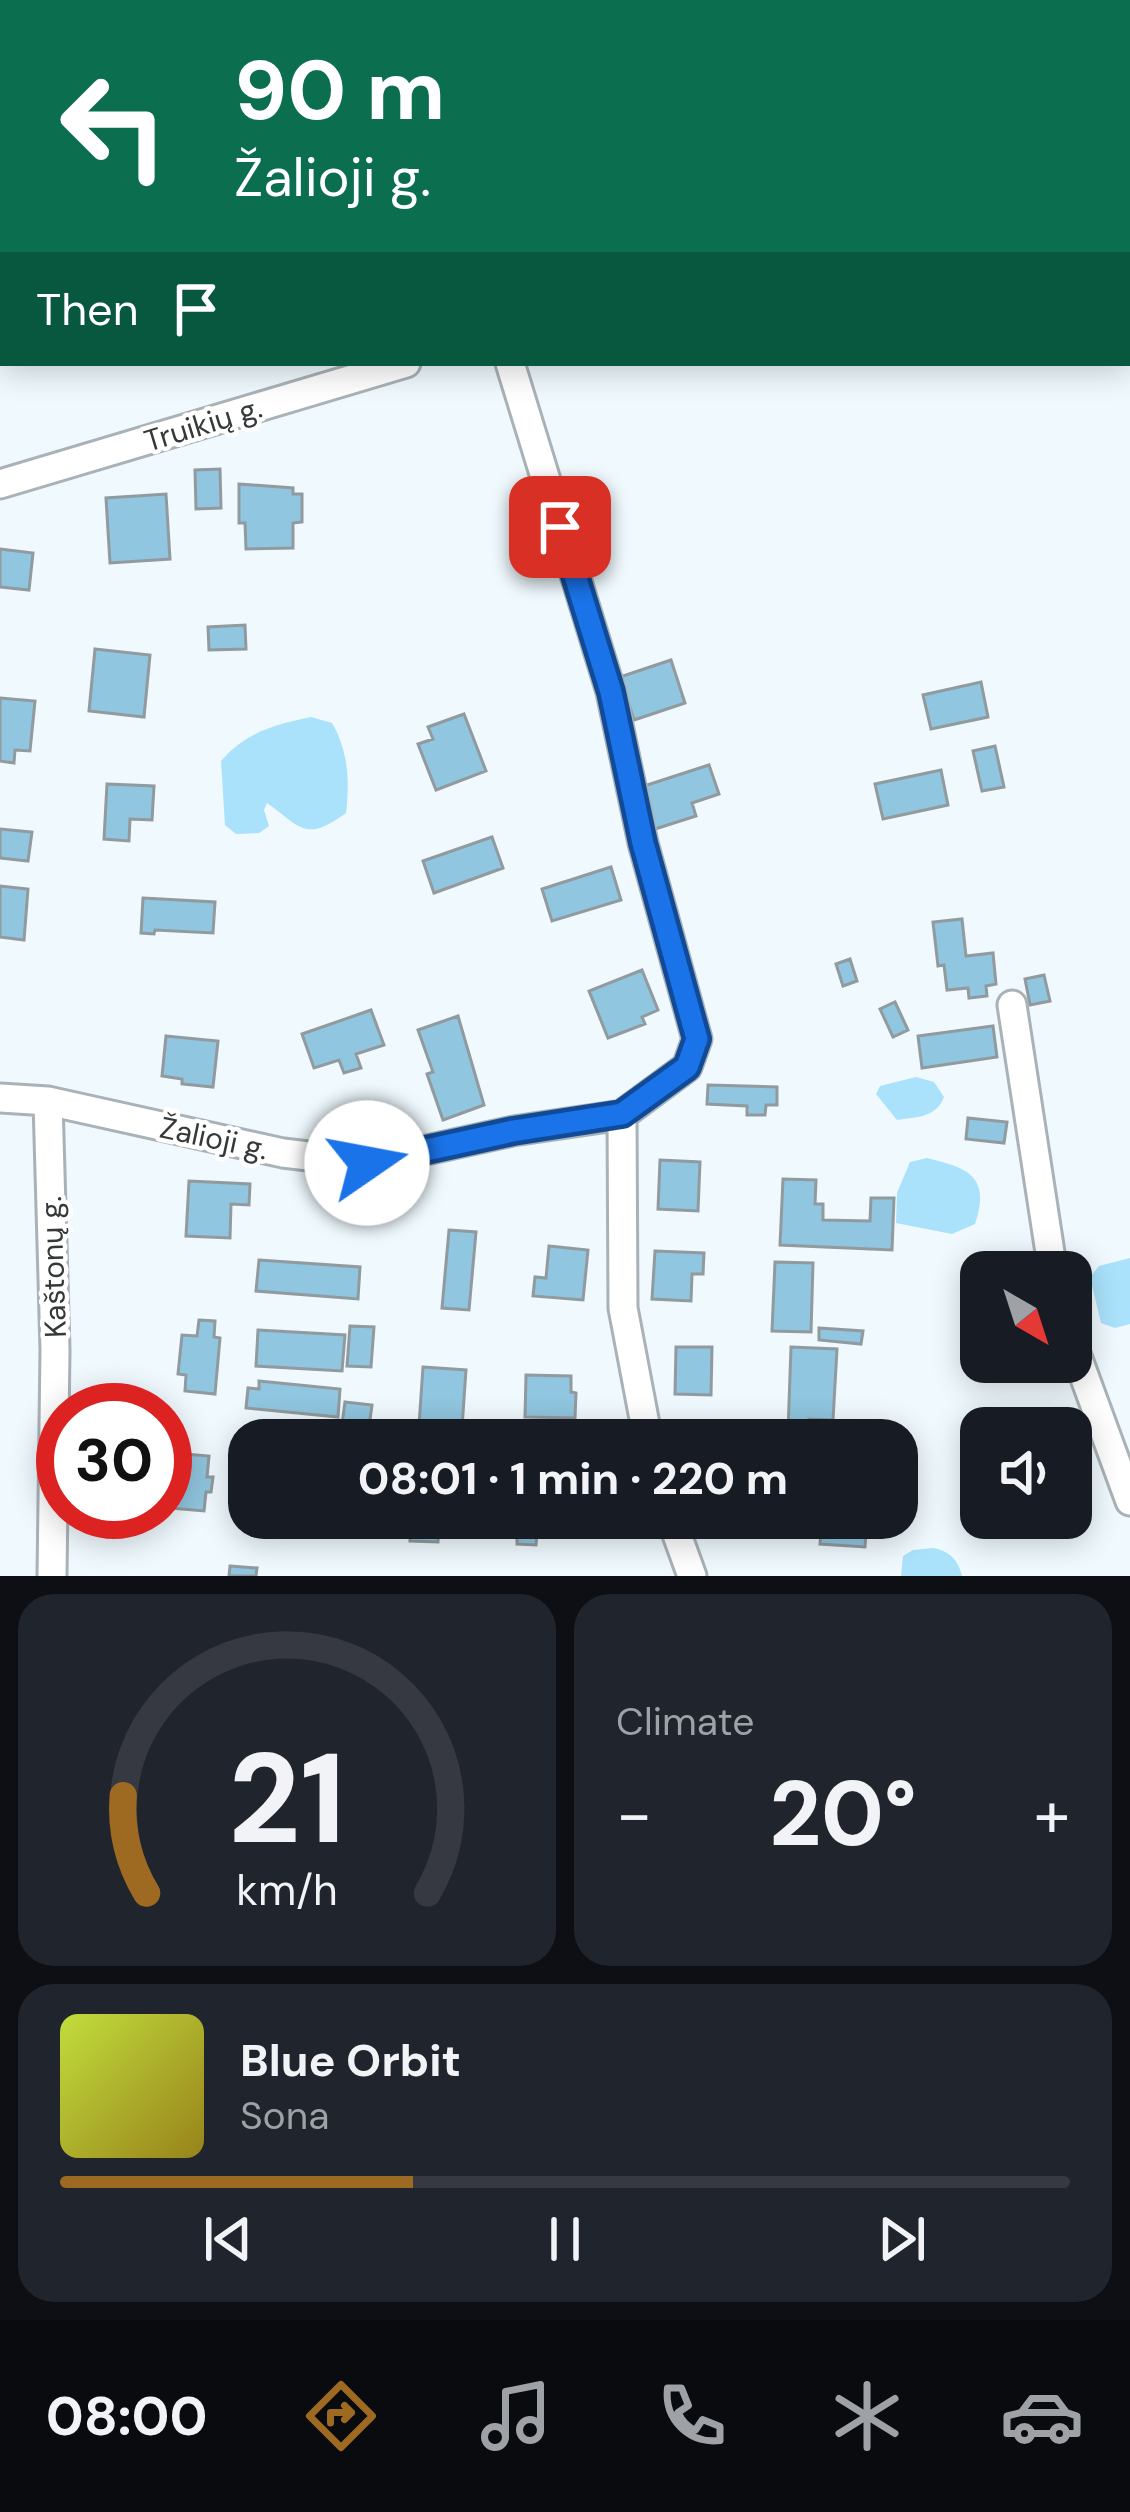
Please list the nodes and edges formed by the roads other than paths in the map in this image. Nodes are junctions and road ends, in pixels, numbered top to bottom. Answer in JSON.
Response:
{"nodes":[{"id":1,"x":396,"y":366,"type":"edge"},
{"id":2,"x":511,"y":366,"type":"edge"},
{"id":3,"x":0,"y":484,"type":"edge"},
{"id":4,"x":1012,"y":1005,"type":"dead end"},
{"id":5,"x":0,"y":1098,"type":"edge"},
{"id":6,"x":48,"y":1101,"type":"junction"},
{"id":7,"x":622,"y":1114,"type":"junction"},
{"id":8,"x":1050,"y":1251,"type":"edge"},
{"id":9,"x":1087,"y":1383,"type":"edge"},
{"id":10,"x":644,"y":1419,"type":"edge"},
{"id":11,"x":1130,"y":1502,"type":"edge"},
{"id":12,"x":679,"y":1539,"type":"edge"},
{"id":13,"x":52,"y":1576,"type":"edge"},
{"id":14,"x":692,"y":1576,"type":"edge"}],
"edges":[{"from":1,"to":3,"type":"street","name":"Truikių g."},
{"from":2,"to":7,"type":"street","name":"Žalioji g."},
{"from":4,"to":8,"type":"street"},
{"from":5,"to":6,"type":"street","name":"Žalioji g."},
{"from":6,"to":7,"type":"street","name":"Žalioji g."},
{"from":6,"to":13,"type":"street","name":"Kaštonų g."},
{"from":7,"to":10,"type":"street"},
{"from":9,"to":11,"type":"street"},
{"from":12,"to":14,"type":"street"}]}
